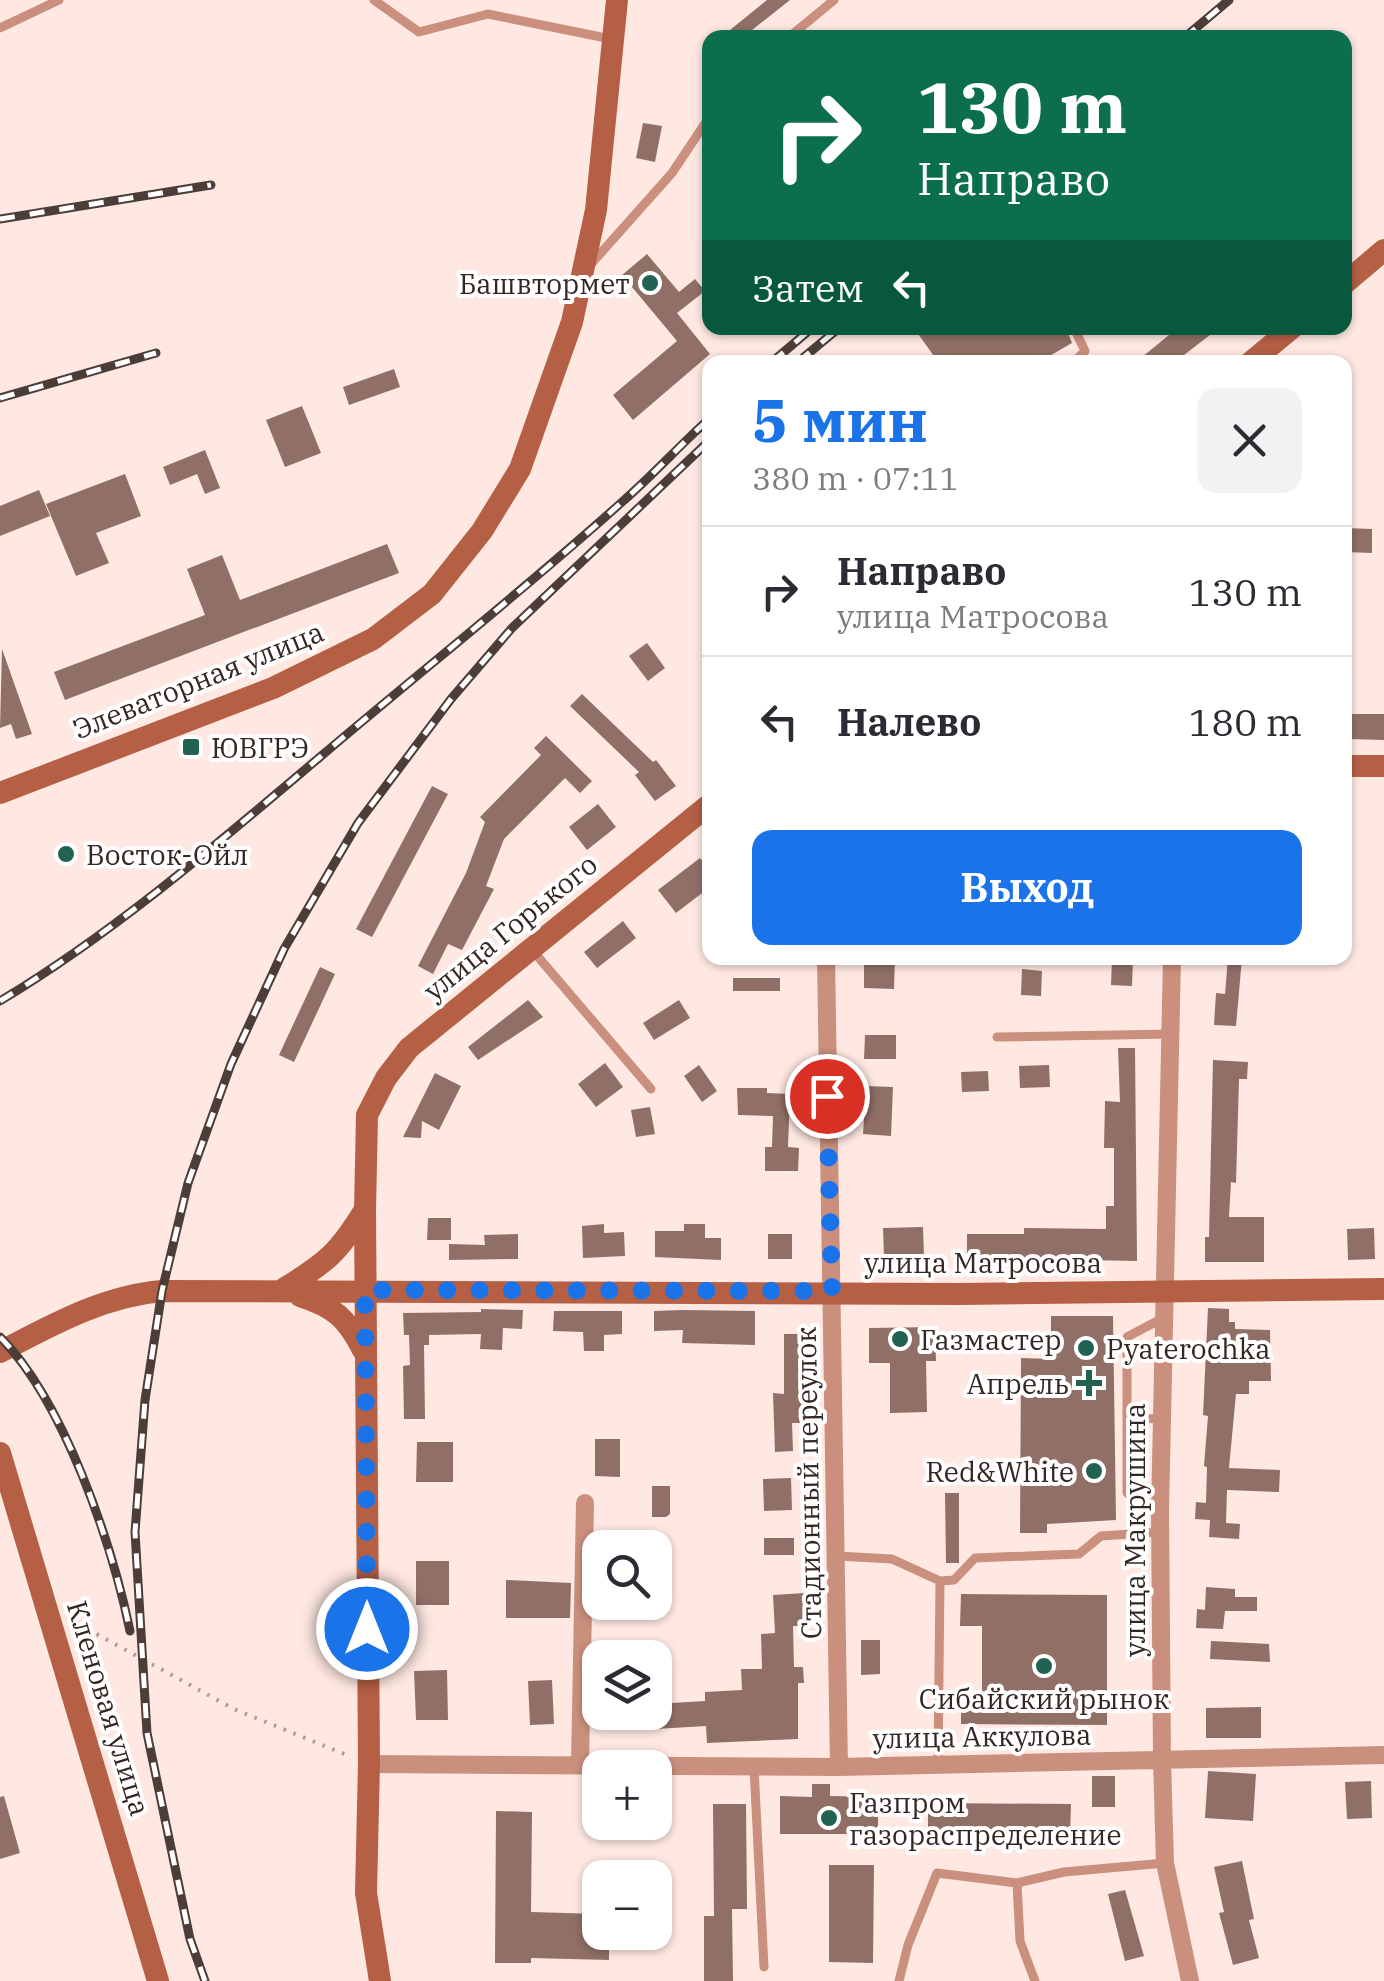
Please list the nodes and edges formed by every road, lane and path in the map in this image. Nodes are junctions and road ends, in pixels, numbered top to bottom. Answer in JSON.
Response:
{"nodes":[{"id":1,"x":59,"y":0,"type":"edge"},
{"id":2,"x":374,"y":0,"type":"edge"},
{"id":3,"x":617,"y":0,"type":"edge"},
{"id":4,"x":834,"y":0,"type":"edge"},
{"id":5,"x":0,"y":28,"type":"edge"},
{"id":6,"x":798,"y":30,"type":"edge"},
{"id":7,"x":613,"y":39,"type":"junction"},
{"id":8,"x":702,"y":128,"type":"edge"},
{"id":9,"x":1384,"y":250,"type":"edge"},
{"id":10,"x":582,"y":274,"type":"junction"},
{"id":11,"x":1352,"y":277,"type":"edge"},
{"id":12,"x":1283,"y":335,"type":"edge"},
{"id":13,"x":1259,"y":355,"type":"edge"},
{"id":14,"x":1352,"y":766,"type":"edge"},
{"id":15,"x":1384,"y":766,"type":"edge"},
{"id":16,"x":0,"y":794,"type":"edge"},
{"id":17,"x":702,"y":810,"type":"edge"},
{"id":18,"x":531,"y":949,"type":"junction"},
{"id":19,"x":826,"y":965,"type":"edge"},
{"id":20,"x":1172,"y":965,"type":"edge"},
{"id":21,"x":1172,"y":1034,"type":"junction"},
{"id":22,"x":996,"y":1037,"type":"dead end"},
{"id":23,"x":651,"y":1089,"type":"dead end"},
{"id":24,"x":365,"y":1210,"type":"junction"},
{"id":25,"x":1384,"y":1289,"type":"edge"},
{"id":26,"x":282,"y":1290,"type":"junction"},
{"id":27,"x":365,"y":1290,"type":"junction"},
{"id":28,"x":832,"y":1291,"type":"junction"},
{"id":29,"x":1164,"y":1291,"type":"junction"},
{"id":30,"x":1164,"y":1318,"type":"junction"},
{"id":31,"x":0,"y":1352,"type":"edge"},
{"id":32,"x":366,"y":1354,"type":"junction"},
{"id":33,"x":1162,"y":1418,"type":"junction"},
{"id":34,"x":1127,"y":1420,"type":"junction"},
{"id":35,"x":0,"y":1453,"type":"edge"},
{"id":36,"x":585,"y":1504,"type":"dead end"},
{"id":37,"x":1160,"y":1510,"type":"junction"},
{"id":38,"x":1161,"y":1532,"type":"junction"},
{"id":39,"x":837,"y":1556,"type":"junction"},
{"id":40,"x":940,"y":1581,"type":"junction"},
{"id":41,"x":47,"y":1607,"type":"junction"},
{"id":42,"x":1384,"y":1755,"type":"edge"},
{"id":43,"x":1162,"y":1760,"type":"junction"},
{"id":44,"x":369,"y":1764,"type":"junction"},
{"id":45,"x":580,"y":1764,"type":"junction"},
{"id":46,"x":938,"y":1765,"type":"junction"},
{"id":47,"x":754,"y":1767,"type":"junction"},
{"id":48,"x":838,"y":1767,"type":"junction"},
{"id":49,"x":1165,"y":1862,"type":"junction"},
{"id":50,"x":1017,"y":1882,"type":"junction"},
{"id":51,"x":764,"y":1966,"type":"dead end"},
{"id":52,"x":158,"y":1981,"type":"edge"},
{"id":53,"x":380,"y":1981,"type":"edge"},
{"id":54,"x":899,"y":1981,"type":"edge"},
{"id":55,"x":1035,"y":1981,"type":"edge"},
{"id":56,"x":1190,"y":1981,"type":"edge"}],
"edges":[{"from":1,"to":5,"type":"lane"},
{"from":2,"to":7,"type":"lane"},
{"from":3,"to":7,"type":"main road","name":"Элеваторная улица"},
{"from":4,"to":6,"type":"lane"},
{"from":7,"to":10,"type":"main road","name":"Элеваторная улица"},
{"from":8,"to":10,"type":"lane"},
{"from":9,"to":11,"type":"main road"},
{"from":10,"to":16,"type":"main road","name":"Элеваторная улица"},
{"from":12,"to":13,"type":"main road"},
{"from":14,"to":15,"type":"main road"},
{"from":17,"to":18,"type":"main road","name":"улица Горького"},
{"from":18,"to":23,"type":"lane"},
{"from":18,"to":24,"type":"main road","name":"улица Горького"},
{"from":19,"to":28,"type":"street","name":"Стадионный переулок"},
{"from":20,"to":21,"type":"street","name":"улица Макрушина"},
{"from":21,"to":22,"type":"lane"},
{"from":21,"to":29,"type":"street","name":"улица Макрушина"},
{"from":24,"to":26,"type":"main road"},
{"from":24,"to":27,"type":"main road"},
{"from":25,"to":29,"type":"main road","name":"улица Матросова"},
{"from":26,"to":27,"type":"main road","name":"улица Матросова"},
{"from":26,"to":31,"type":"main road","name":"улица Матросова"},
{"from":26,"to":32,"type":"main road","name":"улица Матросова"},
{"from":27,"to":28,"type":"main road","name":"улица Матросова"},
{"from":27,"to":32,"type":"main road"},
{"from":28,"to":29,"type":"main road","name":"улица Матросова"},
{"from":28,"to":39,"type":"street","name":"Стадионный переулок"},
{"from":29,"to":30,"type":"street","name":"улица Макрушина"},
{"from":30,"to":33,"type":"street","name":"улица Макрушина"},
{"from":30,"to":34,"type":"lane"},
{"from":32,"to":44,"type":"main road"},
{"from":33,"to":34,"type":"lane"},
{"from":33,"to":37,"type":"street","name":"улица Макрушина"},
{"from":34,"to":37,"type":"lane"},
{"from":35,"to":41,"type":"main road","name":"Кленовая улица"},
{"from":36,"to":45,"type":"street"},
{"from":37,"to":38,"type":"street","name":"улица Макрушина"},
{"from":38,"to":40,"type":"lane"},
{"from":38,"to":43,"type":"street","name":"улица Макрушина"},
{"from":39,"to":40,"type":"lane"},
{"from":39,"to":48,"type":"street","name":"Стадионный переулок"},
{"from":40,"to":46,"type":"lane"},
{"from":41,"to":44,"type":"path"},
{"from":41,"to":52,"type":"main road","name":"Кленовая улица"},
{"from":42,"to":43,"type":"street","name":"улица Аккулова"},
{"from":43,"to":46,"type":"street","name":"улица Аккулова"},
{"from":43,"to":49,"type":"street","name":"улица Макрушина"},
{"from":44,"to":45,"type":"street","name":"улица Аккулова"},
{"from":44,"to":53,"type":"main road"},
{"from":45,"to":47,"type":"street","name":"улица Аккулова"},
{"from":46,"to":48,"type":"street","name":"улица Аккулова"},
{"from":47,"to":48,"type":"street","name":"улица Аккулова"},
{"from":47,"to":51,"type":"lane"},
{"from":49,"to":50,"type":"lane"},
{"from":49,"to":56,"type":"street","name":"улица Макрушина"},
{"from":50,"to":54,"type":"lane"},
{"from":50,"to":55,"type":"lane"}]}
